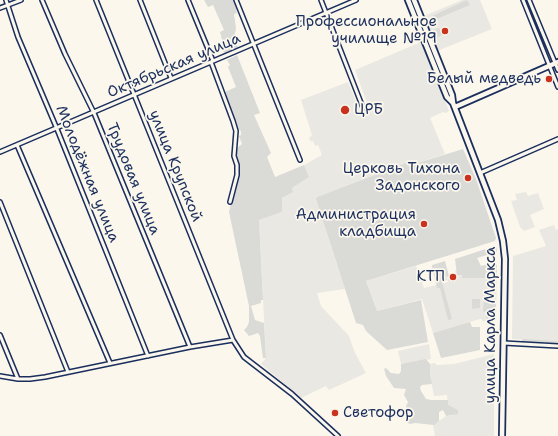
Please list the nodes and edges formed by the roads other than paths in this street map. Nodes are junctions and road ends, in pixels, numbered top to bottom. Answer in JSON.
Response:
{"nodes":[{"id":1,"x":6,"y":0,"type":"edge"},
{"id":2,"x":21,"y":0,"type":"edge"},
{"id":3,"x":42,"y":0,"type":"edge"},
{"id":4,"x":96,"y":0,"type":"edge"},
{"id":5,"x":140,"y":0,"type":"edge"},
{"id":6,"x":188,"y":0,"type":"edge"},
{"id":7,"x":236,"y":0,"type":"edge"},
{"id":8,"x":321,"y":0,"type":"edge"},
{"id":9,"x":356,"y":0,"type":"edge"},
{"id":10,"x":408,"y":0,"type":"edge"},
{"id":11,"x":414,"y":0,"type":"edge"},
{"id":12,"x":523,"y":0,"type":"edge"},
{"id":13,"x":529,"y":0,"type":"edge"},
{"id":14,"x":8,"y":5,"type":"junction"},
{"id":15,"x":0,"y":8,"type":"edge"},
{"id":16,"x":326,"y":12,"type":"junction"},
{"id":17,"x":253,"y":44,"type":"junction"},
{"id":18,"x":212,"y":61,"type":"junction"},
{"id":19,"x":557,"y":63,"type":"edge"},
{"id":20,"x":550,"y":66,"type":"junction"},
{"id":21,"x":558,"y":70,"type":"edge"},
{"id":22,"x":171,"y":78,"type":"junction"},
{"id":23,"x":558,"y":87,"type":"edge"},
{"id":24,"x":134,"y":95,"type":"junction"},
{"id":25,"x":454,"y":105,"type":"junction"},
{"id":26,"x":363,"y":108,"type":"dead end"},
{"id":27,"x":94,"y":113,"type":"junction"},
{"id":28,"x":57,"y":129,"type":"junction"},
{"id":29,"x":558,"y":139,"type":"edge"},
{"id":30,"x":17,"y":145,"type":"junction"},
{"id":31,"x":0,"y":152,"type":"edge"},
{"id":32,"x":300,"y":160,"type":"dead end"},
{"id":33,"x":480,"y":173,"type":"junction"},
{"id":34,"x":0,"y":202,"type":"edge"},
{"id":35,"x":230,"y":202,"type":"dead end"},
{"id":36,"x":0,"y":335,"type":"edge"},
{"id":37,"x":233,"y":340,"type":"junction"},
{"id":38,"x":504,"y":342,"type":"junction"},
{"id":39,"x":558,"y":346,"type":"edge"},
{"id":40,"x":190,"y":347,"type":"junction"},
{"id":41,"x":148,"y":356,"type":"junction"},
{"id":42,"x":110,"y":363,"type":"junction"},
{"id":43,"x":68,"y":372,"type":"junction"},
{"id":44,"x":0,"y":376,"type":"edge"},
{"id":45,"x":18,"y":379,"type":"junction"},
{"id":46,"x":338,"y":436,"type":"edge"},
{"id":47,"x":502,"y":436,"type":"edge"}],
"edges":[{"from":1,"to":14,"type":"street","name":"Молодёжная улица"},
{"from":2,"to":14,"type":"street"},
{"from":3,"to":27,"type":"street","name":"Трудовая улица"},
{"from":4,"to":24,"type":"street","name":"улица Крупской"},
{"from":5,"to":22,"type":"street"},
{"from":6,"to":18,"type":"street"},
{"from":7,"to":17,"type":"street"},
{"from":8,"to":16,"type":"street"},
{"from":9,"to":16,"type":"street","name":"Октябрьская улица"},
{"from":10,"to":25,"type":"main road","name":"улица Карла Маркса"},
{"from":11,"to":25,"type":"main road","name":"улица Карла Маркса"},
{"from":12,"to":20,"type":"street"},
{"from":13,"to":19,"type":"street"},
{"from":14,"to":15,"type":"street"},
{"from":14,"to":28,"type":"street","name":"Молодёжная улица"},
{"from":16,"to":17,"type":"street","name":"Октябрьская улица"},
{"from":16,"to":26,"type":"street"},
{"from":17,"to":18,"type":"street","name":"Октябрьская улица"},
{"from":17,"to":32,"type":"street"},
{"from":18,"to":22,"type":"street","name":"Октябрьская улица"},
{"from":18,"to":35,"type":"street"},
{"from":19,"to":20,"type":"main road"},
{"from":19,"to":21,"type":"street"},
{"from":20,"to":23,"type":"street"},
{"from":20,"to":25,"type":"main road"},
{"from":22,"to":24,"type":"street","name":"Октябрьская улица"},
{"from":24,"to":27,"type":"street","name":"Октябрьская улица"},
{"from":24,"to":37,"type":"street","name":"улица Крупской"},
{"from":25,"to":33,"type":"main road","name":"улица Карла Маркса"},
{"from":27,"to":28,"type":"street","name":"Октябрьская улица"},
{"from":27,"to":40,"type":"street","name":"Трудовая улица"},
{"from":28,"to":30,"type":"street","name":"Октябрьская улица"},
{"from":28,"to":41,"type":"street","name":"Молодёжная улица"},
{"from":29,"to":33,"type":"street"},
{"from":30,"to":31,"type":"street","name":"Октябрьская улица"},
{"from":30,"to":42,"type":"street"},
{"from":33,"to":38,"type":"main road","name":"улица Карла Маркса"},
{"from":34,"to":43,"type":"street"},
{"from":36,"to":45,"type":"street"},
{"from":37,"to":40,"type":"street"},
{"from":37,"to":46,"type":"street","name":"улица Крупской"},
{"from":38,"to":39,"type":"street"},
{"from":38,"to":47,"type":"main road","name":"улица Карла Маркса"},
{"from":40,"to":41,"type":"street"},
{"from":41,"to":42,"type":"street"},
{"from":42,"to":43,"type":"street"},
{"from":43,"to":45,"type":"street"},
{"from":44,"to":45,"type":"street"}]}
